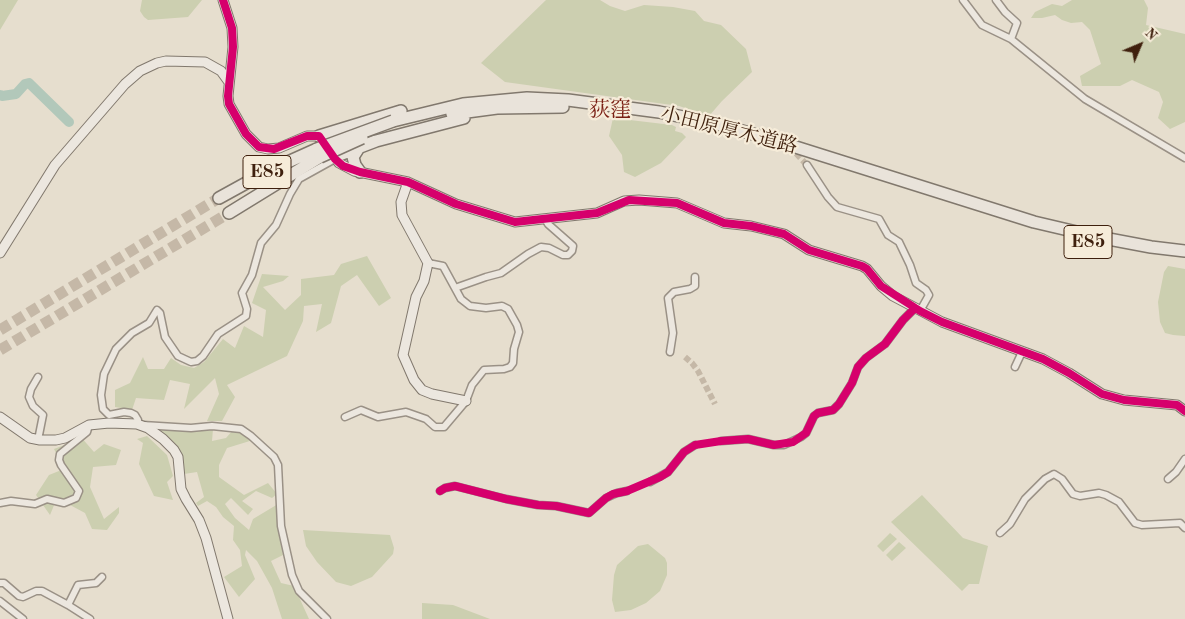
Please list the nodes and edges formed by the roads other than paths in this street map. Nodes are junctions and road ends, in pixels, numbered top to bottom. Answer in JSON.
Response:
{"nodes":[{"id":1,"x":223,"y":0,"type":"edge"},
{"id":2,"x":962,"y":0,"type":"edge"},
{"id":3,"x":996,"y":0,"type":"edge"},
{"id":4,"x":1011,"y":39,"type":"junction"},
{"id":5,"x":229,"y":82,"type":"junction"},
{"id":6,"x":463,"y":104,"type":"junction"},
{"id":7,"x":563,"y":107,"type":"junction"},
{"id":8,"x":394,"y":124,"type":"junction"},
{"id":9,"x":319,"y":136,"type":"junction"},
{"id":10,"x":360,"y":146,"type":"junction"},
{"id":11,"x":318,"y":153,"type":"junction"},
{"id":12,"x":335,"y":158,"type":"junction"},
{"id":13,"x":1185,"y":158,"type":"edge"},
{"id":14,"x":807,"y":165,"type":"tunnel mouth"},
{"id":15,"x":853,"y":169,"type":"junction"},
{"id":16,"x":360,"y":172,"type":"junction"},
{"id":17,"x":408,"y":182,"type":"junction"},
{"id":18,"x":219,"y":198,"type":"tunnel mouth"},
{"id":19,"x":229,"y":214,"type":"tunnel mouth"},
{"id":20,"x":995,"y":214,"type":"junction"},
{"id":21,"x":545,"y":219,"type":"junction"},
{"id":22,"x":1185,"y":251,"type":"edge"},
{"id":23,"x":0,"y":253,"type":"edge"},
{"id":24,"x":1185,"y":257,"type":"edge"},
{"id":25,"x":428,"y":263,"type":"junction"},
{"id":26,"x":695,"y":277,"type":"dead end"},
{"id":27,"x":455,"y":288,"type":"junction"},
{"id":28,"x":918,"y":310,"type":"junction"},
{"id":29,"x":670,"y":352,"type":"dead end"},
{"id":30,"x":1022,"y":352,"type":"junction"},
{"id":31,"x":1015,"y":367,"type":"dead end"},
{"id":32,"x":34,"y":378,"type":"dead end"},
{"id":33,"x":466,"y":401,"type":"junction"},
{"id":34,"x":1181,"y":405,"type":"edge"},
{"id":35,"x":1185,"y":411,"type":"edge"},
{"id":36,"x":0,"y":417,"type":"edge"},
{"id":37,"x":345,"y":418,"type":"dead end"},
{"id":38,"x":89,"y":425,"type":"junction"},
{"id":39,"x":138,"y":425,"type":"junction"},
{"id":40,"x":38,"y":440,"type":"junction"},
{"id":41,"x":721,"y":440,"type":"tunnel mouth"},
{"id":42,"x":695,"y":445,"type":"tunnel mouth"},
{"id":43,"x":1185,"y":459,"type":"edge"},
{"id":44,"x":1168,"y":479,"type":"dead end"},
{"id":45,"x":650,"y":482,"type":"tunnel mouth"},
{"id":46,"x":440,"y":491,"type":"dead end"},
{"id":47,"x":627,"y":491,"type":"tunnel mouth"},
{"id":48,"x":0,"y":503,"type":"edge"},
{"id":49,"x":1185,"y":528,"type":"edge"},
{"id":50,"x":1000,"y":533,"type":"dead end"},
{"id":51,"x":102,"y":577,"type":"dead end"},
{"id":52,"x":0,"y":583,"type":"edge"},
{"id":53,"x":0,"y":601,"type":"edge"},
{"id":54,"x":68,"y":605,"type":"junction"},
{"id":55,"x":22,"y":619,"type":"edge"},
{"id":56,"x":90,"y":619,"type":"edge"},
{"id":57,"x":228,"y":619,"type":"edge"},
{"id":58,"x":326,"y":619,"type":"edge"}],
"edges":[{"from":1,"to":5,"type":"street"},
{"from":2,"to":4,"type":"street"},
{"from":3,"to":4,"type":"street"},
{"from":4,"to":13,"type":"street"},
{"from":5,"to":9,"type":"street"},
{"from":5,"to":23,"type":"street"},
{"from":6,"to":8,"type":"highway","name":"小田原厚木道路","number":"E85"},
{"from":6,"to":9,"type":"highway"},
{"from":6,"to":15,"type":"highway","name":"小田原厚木道路","number":"E85"},
{"from":7,"to":8,"type":"highway","name":"小田原厚木道路","number":"E85"},
{"from":7,"to":10,"type":"highway"},
{"from":7,"to":15,"type":"highway","name":"小田原厚木道路","number":"E85"},
{"from":8,"to":11,"type":"highway","name":"小田原厚木道路","number":"E85","bridge":true},
{"from":9,"to":12,"type":"street"},
{"from":10,"to":12,"type":"highway"},
{"from":10,"to":16,"type":"highway"},
{"from":11,"to":18,"type":"highway","name":"小田原厚木道路","number":"E85"},
{"from":11,"to":19,"type":"highway","name":"小田原厚木道路","number":"E85"},
{"from":12,"to":16,"type":"street"},
{"from":12,"to":39,"type":"street"},
{"from":14,"to":28,"type":"street"},
{"from":15,"to":20,"type":"highway","name":"小田原厚木道路","number":"E85"},
{"from":16,"to":17,"type":"street"},
{"from":17,"to":21,"type":"street"},
{"from":17,"to":25,"type":"street"},
{"from":20,"to":22,"type":"highway","name":"小田原厚木道路","number":"E85"},
{"from":20,"to":24,"type":"highway","name":"小田原厚木道路","number":"E85"},
{"from":21,"to":27,"type":"street"},
{"from":21,"to":28,"type":"street"},
{"from":25,"to":27,"type":"street"},
{"from":25,"to":33,"type":"street"},
{"from":26,"to":29,"type":"street"},
{"from":27,"to":33,"type":"street"},
{"from":28,"to":30,"type":"street"},
{"from":28,"to":41,"type":"street"},
{"from":30,"to":31,"type":"street"},
{"from":30,"to":34,"type":"street"},
{"from":32,"to":40,"type":"street"},
{"from":33,"to":37,"type":"street"},
{"from":34,"to":35,"type":"street"},
{"from":36,"to":40,"type":"street"},
{"from":38,"to":39,"type":"street"},
{"from":38,"to":40,"type":"street"},
{"from":38,"to":48,"type":"street"},
{"from":39,"to":57,"type":"street"},
{"from":39,"to":58,"type":"street"},
{"from":42,"to":45,"type":"street"},
{"from":43,"to":44,"type":"street"},
{"from":46,"to":47,"type":"street"},
{"from":49,"to":50,"type":"street"},
{"from":51,"to":54,"type":"street"},
{"from":52,"to":54,"type":"street"},
{"from":53,"to":55,"type":"street"},
{"from":54,"to":56,"type":"street"}]}
